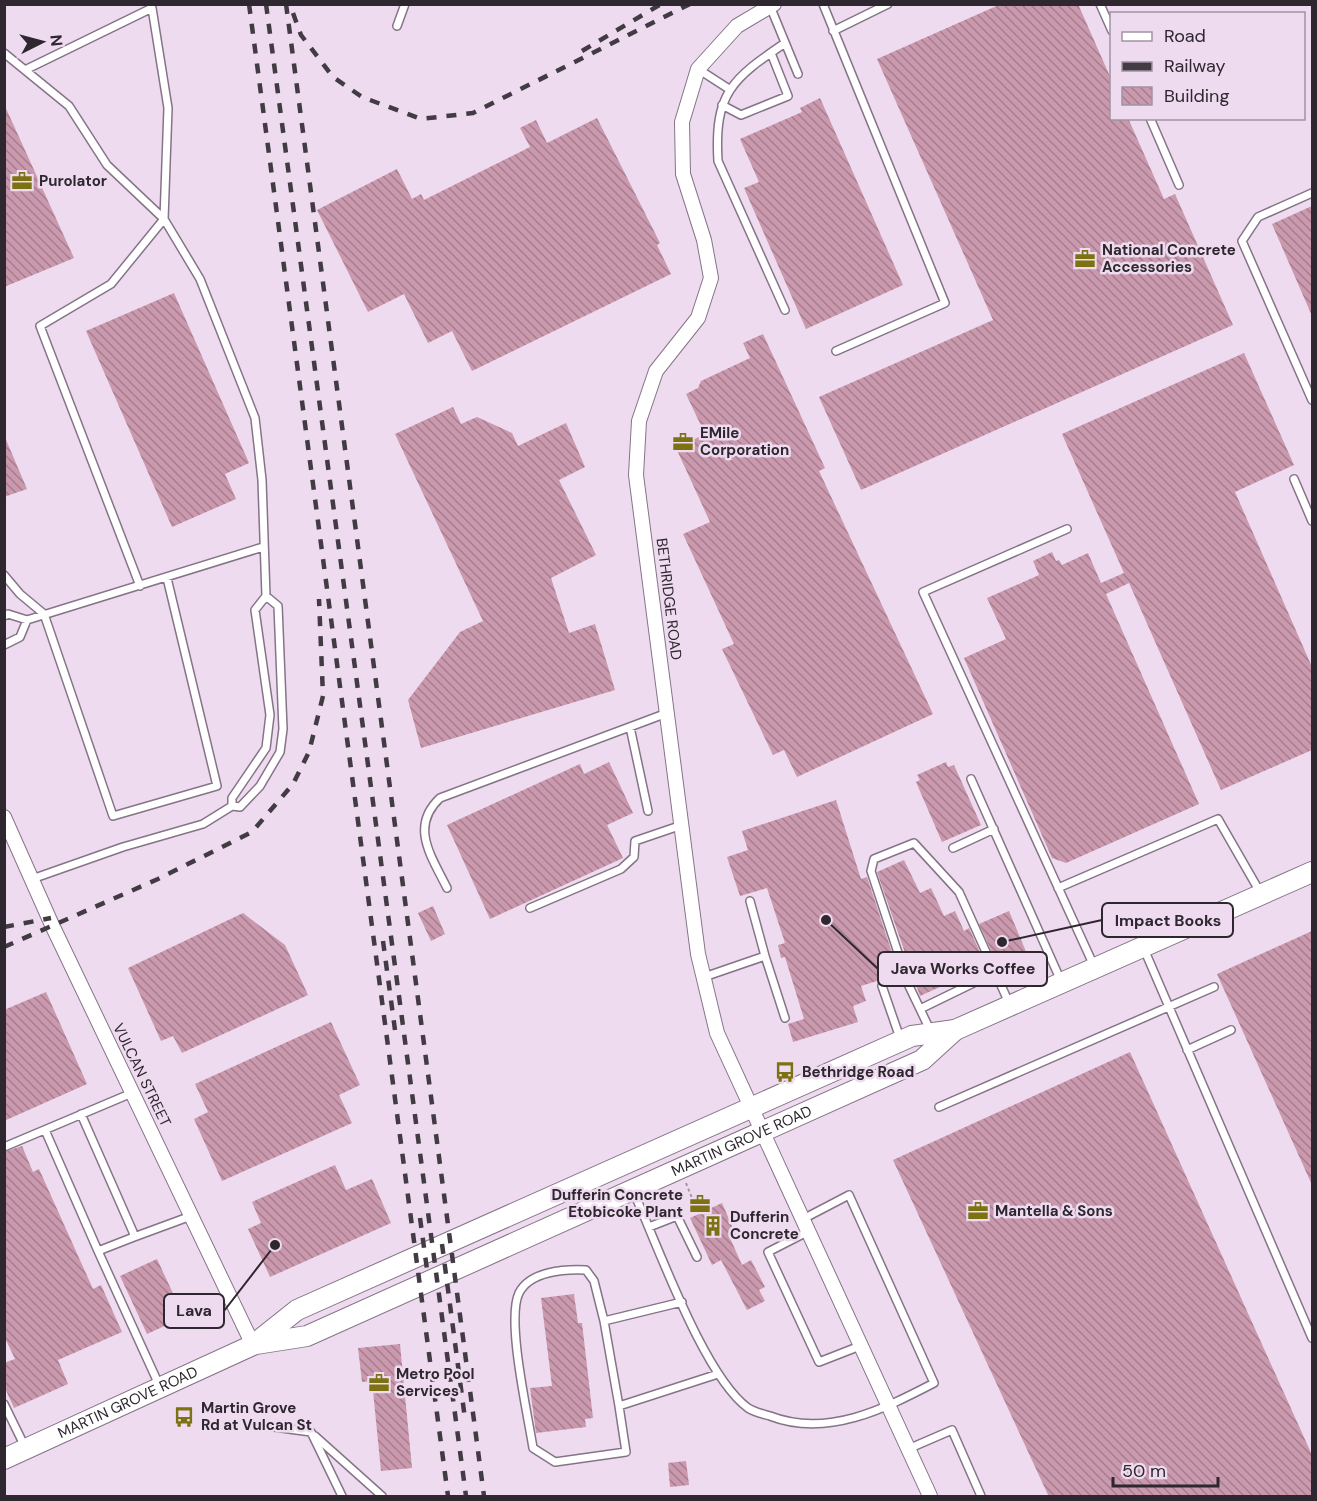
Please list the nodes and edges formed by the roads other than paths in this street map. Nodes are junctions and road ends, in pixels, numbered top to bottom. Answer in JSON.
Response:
{"nodes":[{"id":1,"x":405,"y":4,"type":"edge"},
{"id":2,"x":822,"y":4,"type":"edge"},
{"id":3,"x":888,"y":4,"type":"edge"},
{"id":4,"x":1100,"y":4,"type":"edge"},
{"id":5,"x":772,"y":5,"type":"edge"},
{"id":6,"x":397,"y":26,"type":"dead end"},
{"id":7,"x":1110,"y":26,"type":"edge"},
{"id":8,"x":833,"y":31,"type":"junction"},
{"id":9,"x":785,"y":43,"type":"junction"},
{"id":10,"x":4,"y":53,"type":"edge"},
{"id":11,"x":771,"y":53,"type":"junction"},
{"id":12,"x":698,"y":69,"type":"junction"},
{"id":13,"x":25,"y":70,"type":"junction"},
{"id":14,"x":798,"y":74,"type":"dead end"},
{"id":15,"x":729,"y":89,"type":"junction"},
{"id":16,"x":722,"y":105,"type":"junction"},
{"id":17,"x":1151,"y":120,"type":"edge"},
{"id":18,"x":1179,"y":185,"type":"dead end"},
{"id":19,"x":1312,"y":194,"type":"edge"},
{"id":20,"x":164,"y":219,"type":"junction"},
{"id":21,"x":785,"y":310,"type":"dead end"},
{"id":22,"x":836,"y":351,"type":"dead end"},
{"id":23,"x":1312,"y":400,"type":"edge"},
{"id":24,"x":1294,"y":478,"type":"dead end"},
{"id":25,"x":1312,"y":521,"type":"edge"},
{"id":26,"x":1067,"y":529,"type":"dead end"},
{"id":27,"x":263,"y":547,"type":"junction"},
{"id":28,"x":4,"y":575,"type":"edge"},
{"id":29,"x":167,"y":578,"type":"junction"},
{"id":30,"x":140,"y":586,"type":"junction"},
{"id":31,"x":266,"y":596,"type":"junction"},
{"id":32,"x":44,"y":615,"type":"junction"},
{"id":33,"x":4,"y":616,"type":"edge"},
{"id":34,"x":27,"y":620,"type":"junction"},
{"id":35,"x":4,"y":645,"type":"edge"},
{"id":36,"x":667,"y":713,"type":"junction"},
{"id":37,"x":630,"y":727,"type":"junction"},
{"id":38,"x":971,"y":779,"type":"dead end"},
{"id":39,"x":232,"y":806,"type":"junction"},
{"id":40,"x":648,"y":811,"type":"dead end"},
{"id":41,"x":4,"y":817,"type":"edge"},
{"id":42,"x":682,"y":825,"type":"junction"},
{"id":43,"x":994,"y":830,"type":"junction"},
{"id":44,"x":953,"y":848,"type":"dead end"},
{"id":45,"x":1312,"y":872,"type":"edge"},
{"id":46,"x":32,"y":879,"type":"junction"},
{"id":47,"x":447,"y":888,"type":"dead end"},
{"id":48,"x":1058,"y":888,"type":"junction"},
{"id":49,"x":1261,"y":894,"type":"junction"},
{"id":50,"x":750,"y":901,"type":"dead end"},
{"id":51,"x":530,"y":908,"type":"dead end"},
{"id":52,"x":1143,"y":947,"type":"junction"},
{"id":53,"x":765,"y":956,"type":"junction"},
{"id":54,"x":1095,"y":968,"type":"junction"},
{"id":55,"x":996,"y":972,"type":"junction"},
{"id":56,"x":704,"y":977,"type":"junction"},
{"id":57,"x":1062,"y":983,"type":"junction"},
{"id":58,"x":882,"y":986,"type":"dead end"},
{"id":59,"x":1214,"y":987,"type":"dead end"},
{"id":60,"x":1010,"y":1005,"type":"junction"},
{"id":61,"x":1169,"y":1006,"type":"junction"},
{"id":62,"x":920,"y":1009,"type":"junction"},
{"id":63,"x":784,"y":1018,"type":"dead end"},
{"id":64,"x":955,"y":1030,"type":"junction"},
{"id":65,"x":1231,"y":1030,"type":"dead end"},
{"id":66,"x":932,"y":1033,"type":"junction"},
{"id":67,"x":901,"y":1041,"type":"junction"},
{"id":68,"x":1187,"y":1050,"type":"junction"},
{"id":69,"x":132,"y":1093,"type":"junction"},
{"id":70,"x":939,"y":1107,"type":"dead end"},
{"id":71,"x":752,"y":1109,"type":"junction"},
{"id":72,"x":81,"y":1114,"type":"junction"},
{"id":73,"x":45,"y":1130,"type":"junction"},
{"id":74,"x":763,"y":1132,"type":"junction"},
{"id":75,"x":4,"y":1147,"type":"edge"},
{"id":76,"x":633,"y":1191,"type":"junction"},
{"id":77,"x":191,"y":1216,"type":"junction"},
{"id":78,"x":806,"y":1225,"type":"junction"},
{"id":79,"x":649,"y":1227,"type":"junction"},
{"id":80,"x":134,"y":1237,"type":"junction"},
{"id":81,"x":98,"y":1251,"type":"junction"},
{"id":82,"x":698,"y":1257,"type":"dead end"},
{"id":83,"x":682,"y":1302,"type":"junction"},
{"id":84,"x":604,"y":1321,"type":"junction"},
{"id":85,"x":1312,"y":1338,"type":"edge"},
{"id":86,"x":253,"y":1345,"type":"junction"},
{"id":87,"x":860,"y":1346,"type":"junction"},
{"id":88,"x":718,"y":1374,"type":"junction"},
{"id":89,"x":160,"y":1387,"type":"junction"},
{"id":90,"x":4,"y":1404,"type":"edge"},
{"id":91,"x":619,"y":1406,"type":"junction"},
{"id":92,"x":889,"y":1407,"type":"junction"},
{"id":93,"x":267,"y":1426,"type":"dead end"},
{"id":94,"x":311,"y":1432,"type":"junction"},
{"id":95,"x":26,"y":1449,"type":"junction"},
{"id":96,"x":908,"y":1449,"type":"junction"},
{"id":97,"x":4,"y":1459,"type":"edge"},
{"id":98,"x":342,"y":1497,"type":"edge"},
{"id":99,"x":382,"y":1497,"type":"edge"},
{"id":100,"x":930,"y":1497,"type":"edge"},
{"id":101,"x":981,"y":1497,"type":"edge"}],
"edges":[{"from":1,"to":6,"type":"lane"},
{"from":2,"to":8,"type":"lane"},
{"from":3,"to":8,"type":"lane"},
{"from":4,"to":7,"type":"lane"},
{"from":5,"to":9,"type":"lane"},
{"from":5,"to":12,"type":"street","name":"BETHRIDGE ROAD"},
{"from":8,"to":22,"type":"lane"},
{"from":9,"to":11,"type":"lane"},
{"from":9,"to":14,"type":"lane"},
{"from":10,"to":13,"type":"lane"},
{"from":11,"to":15,"type":"lane"},
{"from":11,"to":16,"type":"lane"},
{"from":12,"to":15,"type":"lane"},
{"from":12,"to":36,"type":"street","name":"BETHRIDGE ROAD"},
{"from":13,"to":20,"type":"lane"},
{"from":13,"to":20,"type":"lane"},
{"from":15,"to":16,"type":"lane"},
{"from":16,"to":21,"type":"lane"},
{"from":17,"to":18,"type":"lane"},
{"from":19,"to":23,"type":"lane"},
{"from":20,"to":27,"type":"lane"},
{"from":20,"to":30,"type":"lane"},
{"from":24,"to":25,"type":"lane"},
{"from":26,"to":48,"type":"lane"},
{"from":27,"to":29,"type":"lane"},
{"from":27,"to":31,"type":"lane"},
{"from":28,"to":32,"type":"lane"},
{"from":29,"to":30,"type":"lane"},
{"from":29,"to":32,"type":"lane"},
{"from":30,"to":32,"type":"lane"},
{"from":31,"to":39,"type":"lane"},
{"from":31,"to":39,"type":"lane"},
{"from":32,"to":34,"type":"lane"},
{"from":33,"to":34,"type":"lane"},
{"from":34,"to":35,"type":"lane"},
{"from":36,"to":37,"type":"lane"},
{"from":36,"to":42,"type":"street","name":"BETHRIDGE ROAD"},
{"from":37,"to":40,"type":"lane"},
{"from":37,"to":47,"type":"lane"},
{"from":38,"to":43,"type":"lane"},
{"from":39,"to":46,"type":"lane"},
{"from":41,"to":46,"type":"street","name":"VULCAN STREET"},
{"from":42,"to":51,"type":"lane"},
{"from":42,"to":56,"type":"street","name":"BETHRIDGE ROAD"},
{"from":43,"to":44,"type":"lane"},
{"from":43,"to":57,"type":"lane"},
{"from":45,"to":49,"type":"main road","name":"MARTIN GROVE ROAD"},
{"from":46,"to":69,"type":"street","name":"VULCAN STREET"},
{"from":48,"to":49,"type":"lane"},
{"from":48,"to":54,"type":"lane"},
{"from":49,"to":52,"type":"main road","name":"MARTIN GROVE ROAD"},
{"from":50,"to":53,"type":"lane"},
{"from":52,"to":54,"type":"main road","name":"MARTIN GROVE ROAD"},
{"from":52,"to":61,"type":"lane"},
{"from":53,"to":56,"type":"lane"},
{"from":53,"to":63,"type":"lane"},
{"from":54,"to":57,"type":"main road","name":"MARTIN GROVE ROAD"},
{"from":55,"to":60,"type":"lane"},
{"from":55,"to":62,"type":"lane"},
{"from":55,"to":62,"type":"lane"},
{"from":56,"to":71,"type":"street","name":"BETHRIDGE ROAD"},
{"from":57,"to":60,"type":"main road","name":"MARTIN GROVE ROAD"},
{"from":58,"to":67,"type":"lane"},
{"from":59,"to":61,"type":"lane"},
{"from":60,"to":64,"type":"main road","name":"MARTIN GROVE ROAD"},
{"from":61,"to":68,"type":"lane"},
{"from":61,"to":70,"type":"lane"},
{"from":62,"to":66,"type":"lane"},
{"from":64,"to":66,"type":"main road","name":"MARTIN GROVE ROAD"},
{"from":64,"to":74,"type":"main road","name":"MARTIN GROVE ROAD"},
{"from":65,"to":68,"type":"lane"},
{"from":66,"to":67,"type":"main road","name":"MARTIN GROVE ROAD"},
{"from":67,"to":71,"type":"main road","name":"MARTIN GROVE ROAD"},
{"from":68,"to":85,"type":"lane"},
{"from":69,"to":72,"type":"lane"},
{"from":69,"to":77,"type":"street","name":"VULCAN STREET"},
{"from":71,"to":74,"type":"street","name":"BETHRIDGE ROAD"},
{"from":71,"to":86,"type":"main road","name":"MARTIN GROVE ROAD"},
{"from":72,"to":73,"type":"lane"},
{"from":72,"to":80,"type":"lane"},
{"from":73,"to":75,"type":"lane"},
{"from":73,"to":81,"type":"lane"},
{"from":74,"to":76,"type":"main road","name":"MARTIN GROVE ROAD"},
{"from":74,"to":78,"type":"street","name":"BETHRIDGE ROAD"},
{"from":76,"to":79,"type":"lane"},
{"from":76,"to":86,"type":"main road","name":"MARTIN GROVE ROAD"},
{"from":77,"to":80,"type":"lane"},
{"from":77,"to":86,"type":"street","name":"VULCAN STREET"},
{"from":78,"to":87,"type":"street","name":"BETHRIDGE ROAD"},
{"from":78,"to":87,"type":"lane"},
{"from":78,"to":92,"type":"lane"},
{"from":79,"to":82,"type":"lane"},
{"from":79,"to":83,"type":"lane"},
{"from":80,"to":81,"type":"lane"},
{"from":81,"to":89,"type":"lane"},
{"from":83,"to":84,"type":"lane"},
{"from":83,"to":88,"type":"lane"},
{"from":84,"to":91,"type":"lane"},
{"from":84,"to":91,"type":"lane"},
{"from":86,"to":89,"type":"main road","name":"MARTIN GROVE ROAD"},
{"from":87,"to":92,"type":"street","name":"BETHRIDGE ROAD"},
{"from":88,"to":91,"type":"lane"},
{"from":88,"to":92,"type":"lane"},
{"from":89,"to":95,"type":"main road","name":"MARTIN GROVE ROAD"},
{"from":90,"to":95,"type":"lane"},
{"from":92,"to":96,"type":"street","name":"BETHRIDGE ROAD"},
{"from":93,"to":94,"type":"lane"},
{"from":94,"to":98,"type":"lane"},
{"from":94,"to":99,"type":"lane"},
{"from":95,"to":97,"type":"main road","name":"MARTIN GROVE ROAD"},
{"from":96,"to":100,"type":"street","name":"BETHRIDGE ROAD"},
{"from":96,"to":101,"type":"lane"}]}
